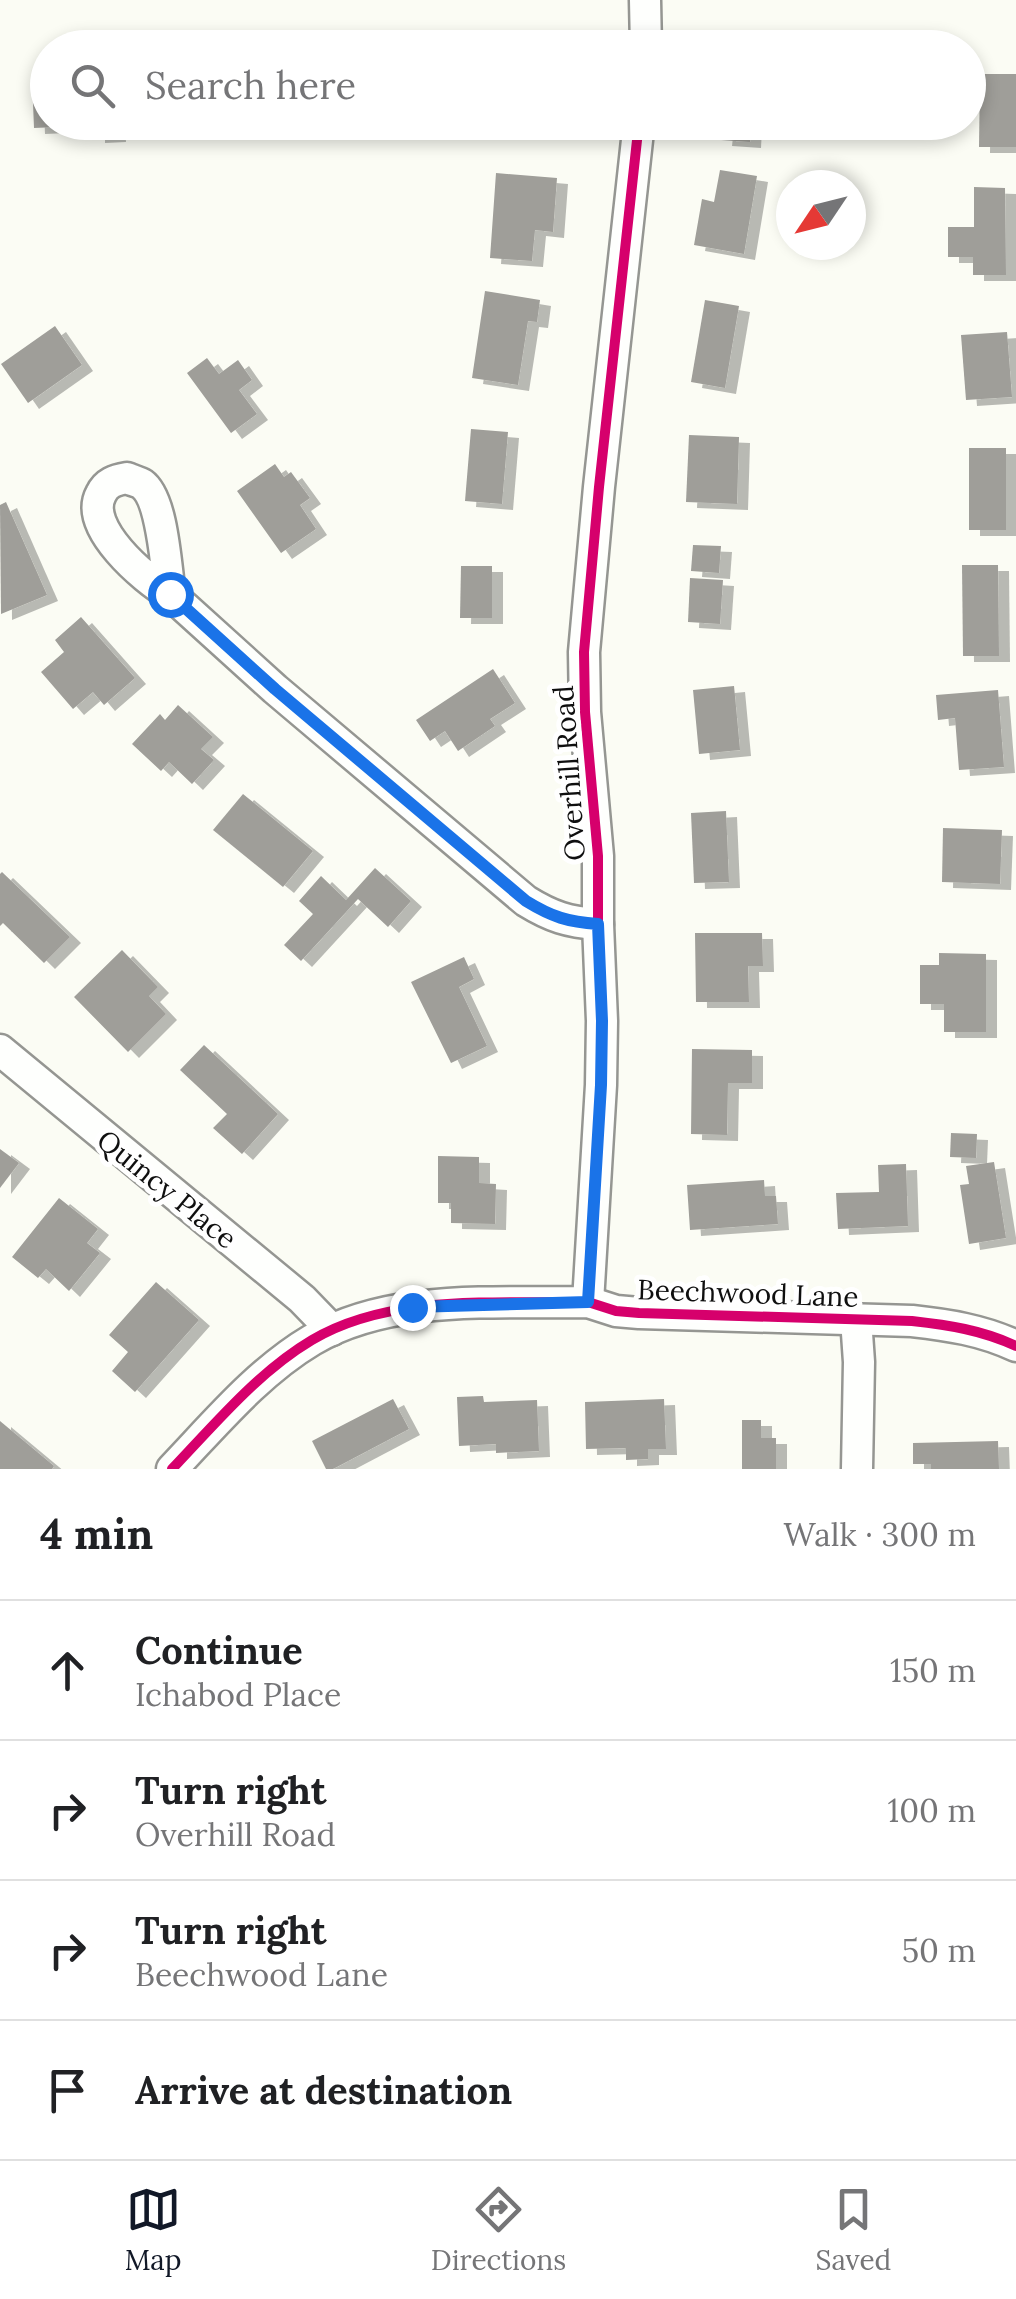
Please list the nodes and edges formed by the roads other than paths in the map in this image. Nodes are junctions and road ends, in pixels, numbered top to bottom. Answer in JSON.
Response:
{"nodes":[{"id":1,"x":645,"y":0,"type":"edge"},
{"id":2,"x":646,"y":30,"type":"edge"},
{"id":3,"x":638,"y":140,"type":"edge"},
{"id":4,"x":170,"y":594,"type":"dead end"},
{"id":5,"x":598,"y":924,"type":"junction"},
{"id":6,"x":0,"y":1050,"type":"edge"},
{"id":7,"x":588,"y":1302,"type":"junction"},
{"id":8,"x":856,"y":1319,"type":"junction"},
{"id":9,"x":332,"y":1330,"type":"junction"},
{"id":10,"x":1016,"y":1346,"type":"edge"},
{"id":11,"x":172,"y":1469,"type":"edge"},
{"id":12,"x":857,"y":1469,"type":"edge"}],
"edges":[{"from":1,"to":2,"type":"street"},
{"from":3,"to":5,"type":"street","name":"Overhill Road"},
{"from":4,"to":5,"type":"street"},
{"from":5,"to":7,"type":"street","name":"Overhill Road"},
{"from":6,"to":9,"type":"street","name":"Quincy Place"},
{"from":7,"to":8,"type":"street","name":"Beechwood Lane"},
{"from":7,"to":9,"type":"street","name":"Beechwood Lane"},
{"from":8,"to":10,"type":"street","name":"Beechwood Lane"},
{"from":8,"to":12,"type":"street"},
{"from":9,"to":11,"type":"street","name":"Beechwood Lane"}]}
